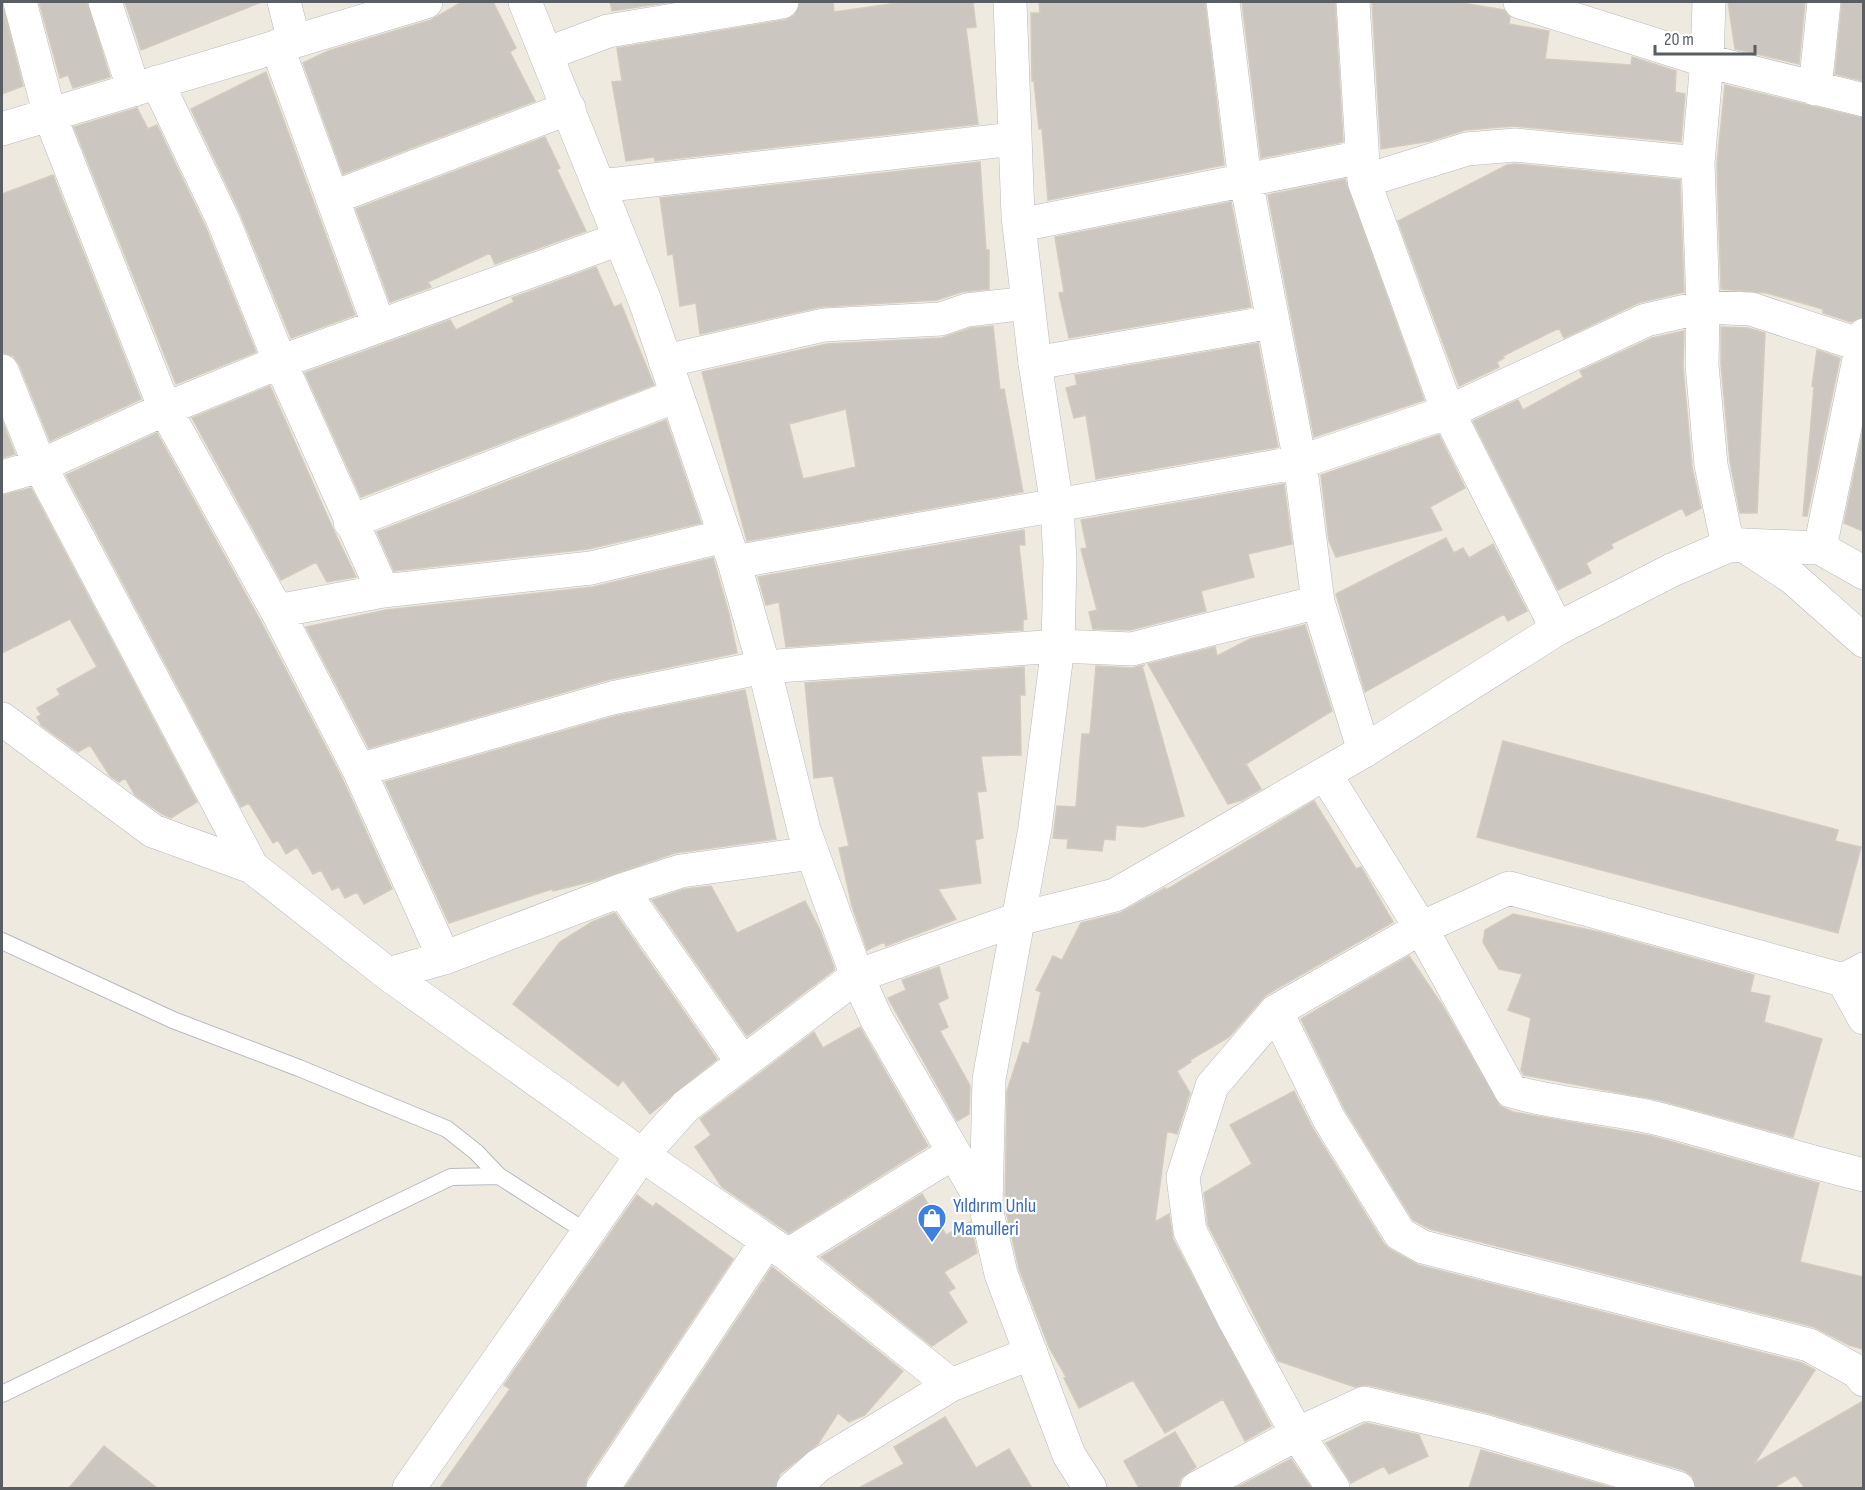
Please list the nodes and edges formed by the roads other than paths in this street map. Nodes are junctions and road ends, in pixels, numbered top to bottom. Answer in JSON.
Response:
{"nodes":[{"id":1,"x":20,"y":2,"type":"edge"},
{"id":2,"x":105,"y":2,"type":"edge"},
{"id":3,"x":284,"y":2,"type":"edge"},
{"id":4,"x":426,"y":2,"type":"edge"},
{"id":5,"x":525,"y":2,"type":"edge"},
{"id":6,"x":782,"y":2,"type":"edge"},
{"id":7,"x":1010,"y":2,"type":"edge"},
{"id":8,"x":1223,"y":2,"type":"edge"},
{"id":9,"x":1353,"y":2,"type":"edge"},
{"id":10,"x":1520,"y":2,"type":"edge"},
{"id":11,"x":1709,"y":2,"type":"edge"},
{"id":12,"x":1824,"y":2,"type":"edge"},
{"id":13,"x":285,"y":44,"type":"junction"},
{"id":14,"x":546,"y":54,"type":"junction"},
{"id":15,"x":1707,"y":61,"type":"junction"},
{"id":16,"x":146,"y":86,"type":"junction"},
{"id":17,"x":1815,"y":89,"type":"junction"},
{"id":18,"x":1863,"y":100,"type":"edge"},
{"id":19,"x":569,"y":108,"type":"junction"},
{"id":20,"x":50,"y":116,"type":"junction"},
{"id":21,"x":2,"y":129,"type":"edge"},
{"id":22,"x":1014,"y":139,"type":"junction"},
{"id":23,"x":1698,"y":163,"type":"junction"},
{"id":24,"x":1363,"y":169,"type":"junction"},
{"id":25,"x":1246,"y":179,"type":"junction"},
{"id":26,"x":600,"y":186,"type":"junction"},
{"id":27,"x":332,"y":198,"type":"junction"},
{"id":28,"x":1020,"y":225,"type":"junction"},
{"id":29,"x":620,"y":240,"type":"junction"},
{"id":30,"x":1027,"y":303,"type":"junction"},
{"id":31,"x":1703,"y":307,"type":"junction"},
{"id":32,"x":1272,"y":322,"type":"junction"},
{"id":33,"x":379,"y":326,"type":"junction"},
{"id":34,"x":1863,"y":342,"type":"edge"},
{"id":35,"x":665,"y":361,"type":"junction"},
{"id":36,"x":280,"y":362,"type":"junction"},
{"id":37,"x":1035,"y":363,"type":"junction"},
{"id":38,"x":2,"y":371,"type":"edge"},
{"id":39,"x":676,"y":396,"type":"junction"},
{"id":40,"x":165,"y":409,"type":"junction"},
{"id":41,"x":1448,"y":412,"type":"junction"},
{"id":42,"x":1300,"y":462,"type":"junction"},
{"id":43,"x":40,"y":466,"type":"junction"},
{"id":44,"x":2,"y":477,"type":"edge"},
{"id":45,"x":1057,"y":506,"type":"junction"},
{"id":46,"x":350,"y":522,"type":"junction"},
{"id":47,"x":1735,"y":545,"type":"junction"},
{"id":48,"x":1821,"y":548,"type":"junction"},
{"id":49,"x":730,"y":549,"type":"junction"},
{"id":50,"x":1863,"y":573,"type":"edge"},
{"id":51,"x":383,"y":591,"type":"junction"},
{"id":52,"x":1318,"y":602,"type":"junction"},
{"id":53,"x":277,"y":611,"type":"junction"},
{"id":54,"x":1557,"y":629,"type":"junction"},
{"id":55,"x":1863,"y":641,"type":"edge"},
{"id":56,"x":1058,"y":646,"type":"junction"},
{"id":57,"x":765,"y":667,"type":"junction"},
{"id":58,"x":2,"y":719,"type":"edge"},
{"id":59,"x":1364,"y":751,"type":"junction"},
{"id":60,"x":359,"y":770,"type":"junction"},
{"id":61,"x":1325,"y":774,"type":"junction"},
{"id":62,"x":812,"y":853,"type":"junction"},
{"id":63,"x":252,"y":867,"type":"junction"},
{"id":64,"x":622,"y":890,"type":"junction"},
{"id":65,"x":1018,"y":919,"type":"junction"},
{"id":66,"x":1421,"y":928,"type":"junction"},
{"id":67,"x":2,"y":941,"type":"edge"},
{"id":68,"x":444,"y":958,"type":"junction"},
{"id":69,"x":388,"y":974,"type":"junction"},
{"id":70,"x":1853,"y":974,"type":"edge"},
{"id":71,"x":856,"y":976,"type":"junction"},
{"id":72,"x":1276,"y":1011,"type":"junction"},
{"id":73,"x":1863,"y":1018,"type":"edge"},
{"id":74,"x":743,"y":1063,"type":"junction"},
{"id":75,"x":953,"y":1153,"type":"junction"},
{"id":76,"x":642,"y":1155,"type":"junction"},
{"id":77,"x":1863,"y":1175,"type":"edge"},
{"id":78,"x":499,"y":1176,"type":"junction"},
{"id":79,"x":986,"y":1208,"type":"junction"},
{"id":80,"x":588,"y":1233,"type":"junction"},
{"id":81,"x":777,"y":1248,"type":"junction"},
{"id":82,"x":1031,"y":1353,"type":"junction"},
{"id":83,"x":1863,"y":1380,"type":"edge"},
{"id":84,"x":951,"y":1384,"type":"junction"},
{"id":85,"x":2,"y":1394,"type":"edge"},
{"id":86,"x":1297,"y":1434,"type":"junction"},
{"id":87,"x":409,"y":1488,"type":"edge"},
{"id":88,"x":603,"y":1488,"type":"edge"},
{"id":89,"x":794,"y":1488,"type":"edge"},
{"id":90,"x":1090,"y":1488,"type":"edge"},
{"id":91,"x":1197,"y":1488,"type":"edge"},
{"id":92,"x":1334,"y":1488,"type":"edge"},
{"id":93,"x":1678,"y":1488,"type":"edge"}],
"edges":[{"from":1,"to":20,"type":"street"},
{"from":2,"to":16,"type":"street"},
{"from":3,"to":13,"type":"street"},
{"from":4,"to":13,"type":"street"},
{"from":5,"to":14,"type":"street"},
{"from":6,"to":14,"type":"street"},
{"from":7,"to":22,"type":"street"},
{"from":8,"to":25,"type":"street"},
{"from":9,"to":24,"type":"street"},
{"from":10,"to":15,"type":"street"},
{"from":11,"to":15,"type":"street"},
{"from":12,"to":17,"type":"street"},
{"from":13,"to":16,"type":"street"},
{"from":13,"to":27,"type":"street"},
{"from":14,"to":19,"type":"street"},
{"from":15,"to":17,"type":"street"},
{"from":15,"to":23,"type":"street"},
{"from":16,"to":20,"type":"street"},
{"from":16,"to":36,"type":"street"},
{"from":17,"to":18,"type":"street"},
{"from":19,"to":26,"type":"street"},
{"from":19,"to":27,"type":"street"},
{"from":20,"to":21,"type":"street"},
{"from":20,"to":40,"type":"street"},
{"from":22,"to":26,"type":"street"},
{"from":22,"to":28,"type":"street"},
{"from":23,"to":24,"type":"street"},
{"from":23,"to":31,"type":"street"},
{"from":24,"to":25,"type":"street"},
{"from":24,"to":41,"type":"street"},
{"from":25,"to":28,"type":"street"},
{"from":25,"to":32,"type":"street"},
{"from":26,"to":29,"type":"street"},
{"from":27,"to":33,"type":"street"},
{"from":28,"to":30,"type":"street"},
{"from":29,"to":33,"type":"street"},
{"from":29,"to":35,"type":"street"},
{"from":30,"to":35,"type":"street"},
{"from":30,"to":37,"type":"street"},
{"from":31,"to":34,"type":"street"},
{"from":31,"to":41,"type":"street"},
{"from":31,"to":47,"type":"street"},
{"from":32,"to":37,"type":"street"},
{"from":32,"to":42,"type":"street"},
{"from":33,"to":36,"type":"street"},
{"from":34,"to":48,"type":"street"},
{"from":35,"to":39,"type":"street"},
{"from":36,"to":40,"type":"street"},
{"from":36,"to":46,"type":"street"},
{"from":37,"to":45,"type":"street"},
{"from":38,"to":43,"type":"street"},
{"from":39,"to":46,"type":"street"},
{"from":39,"to":49,"type":"street"},
{"from":40,"to":43,"type":"street"},
{"from":40,"to":53,"type":"street"},
{"from":41,"to":42,"type":"street"},
{"from":41,"to":54,"type":"street"},
{"from":42,"to":45,"type":"street"},
{"from":42,"to":52,"type":"street"},
{"from":43,"to":44,"type":"street"},
{"from":43,"to":63,"type":"street"},
{"from":45,"to":49,"type":"street"},
{"from":45,"to":56,"type":"street"},
{"from":46,"to":51,"type":"street"},
{"from":47,"to":48,"type":"street"},
{"from":47,"to":54,"type":"street"},
{"from":47,"to":55,"type":"street"},
{"from":48,"to":50,"type":"street"},
{"from":49,"to":51,"type":"street"},
{"from":49,"to":57,"type":"street"},
{"from":51,"to":53,"type":"street"},
{"from":52,"to":56,"type":"street"},
{"from":52,"to":59,"type":"street"},
{"from":53,"to":60,"type":"street"},
{"from":54,"to":59,"type":"street"},
{"from":56,"to":57,"type":"street"},
{"from":56,"to":65,"type":"street"},
{"from":57,"to":60,"type":"street"},
{"from":57,"to":62,"type":"street"},
{"from":58,"to":63,"type":"street"},
{"from":59,"to":61,"type":"street"},
{"from":60,"to":68,"type":"street"},
{"from":61,"to":65,"type":"street"},
{"from":61,"to":66,"type":"street"},
{"from":62,"to":64,"type":"street"},
{"from":62,"to":71,"type":"street"},
{"from":63,"to":69,"type":"street"},
{"from":64,"to":68,"type":"street"},
{"from":64,"to":74,"type":"street"},
{"from":65,"to":71,"type":"street"},
{"from":65,"to":79,"type":"street"},
{"from":66,"to":70,"type":"street"},
{"from":66,"to":72,"type":"street"},
{"from":66,"to":77,"type":"street"},
{"from":67,"to":78,"type":"lane"},
{"from":68,"to":69,"type":"street"},
{"from":69,"to":76,"type":"street"},
{"from":70,"to":73,"type":"street"},
{"from":71,"to":74,"type":"street"},
{"from":71,"to":75,"type":"street"},
{"from":72,"to":83,"type":"street"},
{"from":72,"to":86,"type":"street"},
{"from":74,"to":76,"type":"street"},
{"from":75,"to":79,"type":"street"},
{"from":75,"to":81,"type":"street"},
{"from":76,"to":80,"type":"street"},
{"from":76,"to":81,"type":"street"},
{"from":78,"to":80,"type":"lane"},
{"from":78,"to":85,"type":"lane"},
{"from":79,"to":82,"type":"street"},
{"from":80,"to":87,"type":"street"},
{"from":81,"to":84,"type":"street"},
{"from":81,"to":88,"type":"street"},
{"from":82,"to":84,"type":"street"},
{"from":82,"to":90,"type":"street"},
{"from":84,"to":89,"type":"street"},
{"from":86,"to":91,"type":"street"},
{"from":86,"to":92,"type":"street"},
{"from":86,"to":93,"type":"street"}]}
